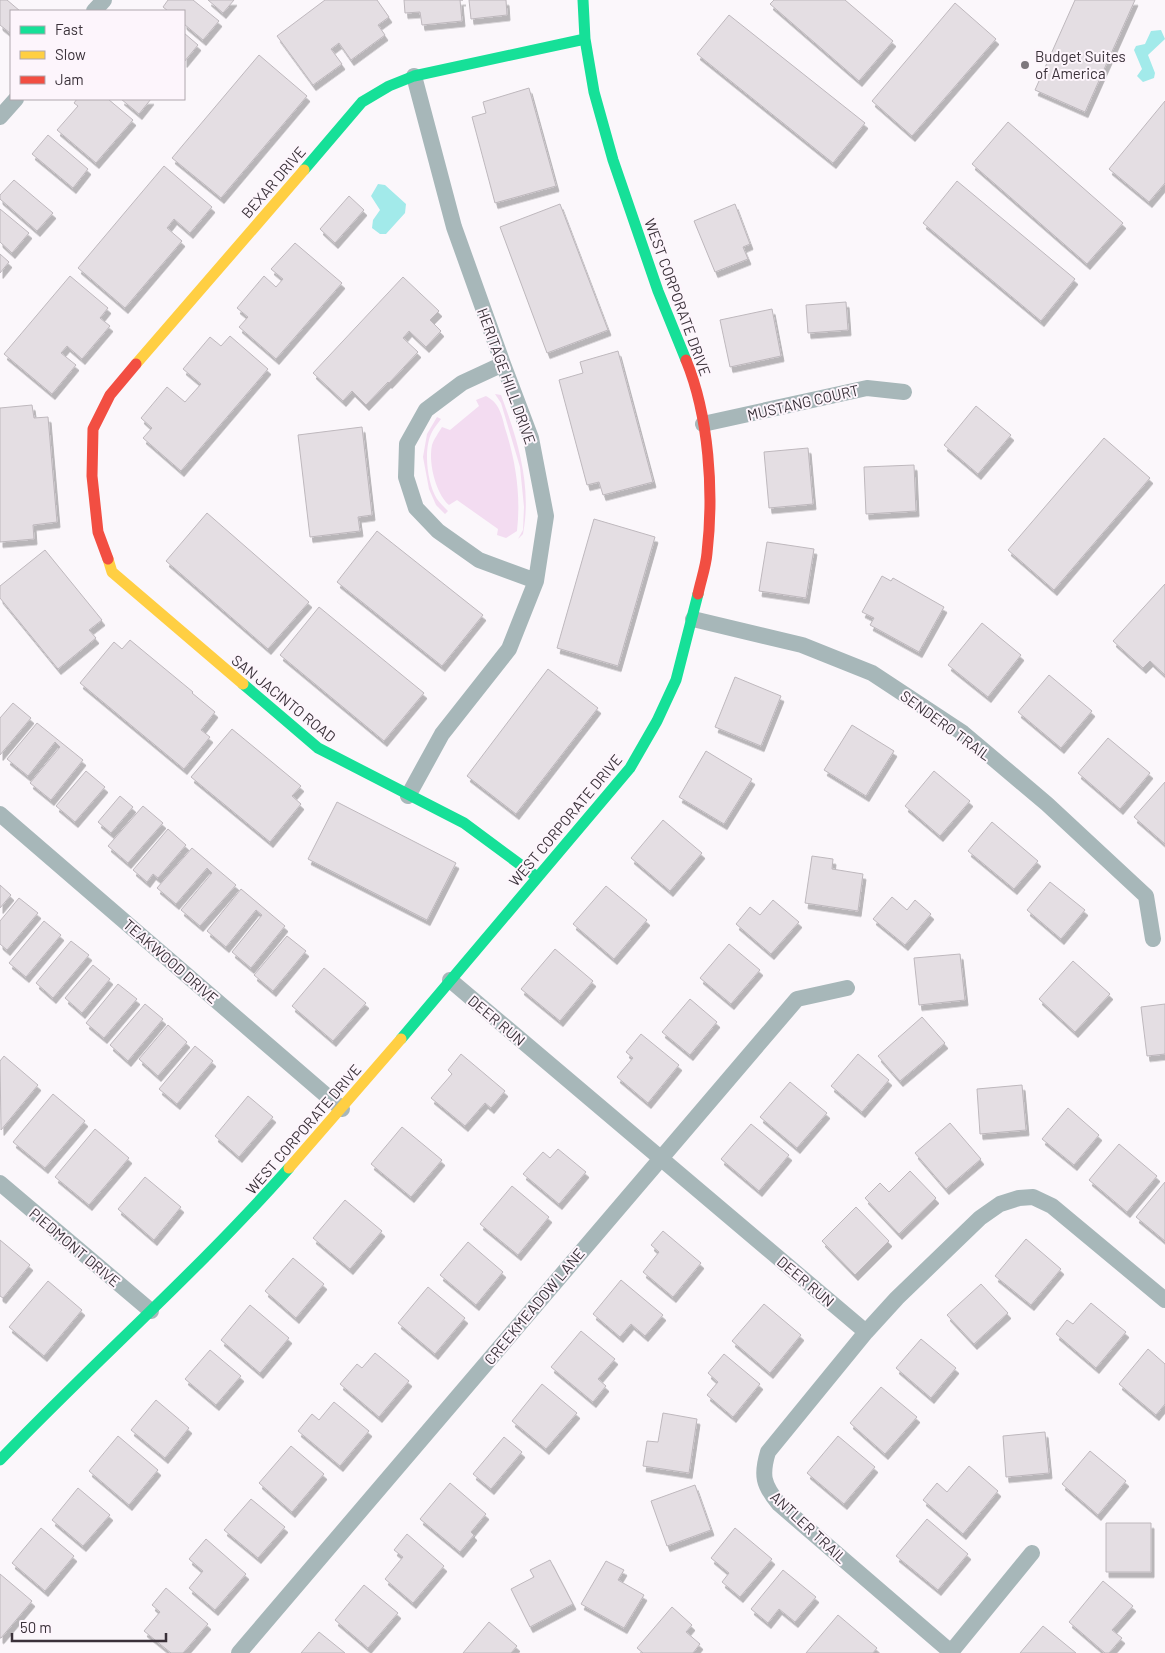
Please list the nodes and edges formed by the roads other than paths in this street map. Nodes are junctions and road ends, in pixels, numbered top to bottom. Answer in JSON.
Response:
{"nodes":[{"id":1,"x":104,"y":0,"type":"edge"},
{"id":2,"x":583,"y":0,"type":"edge"},
{"id":3,"x":95,"y":10,"type":"edge"},
{"id":4,"x":586,"y":39,"type":"junction"},
{"id":5,"x":414,"y":76,"type":"junction"},
{"id":6,"x":15,"y":100,"type":"edge"},
{"id":7,"x":0,"y":117,"type":"edge"},
{"id":8,"x":503,"y":364,"type":"junction"},
{"id":9,"x":904,"y":392,"type":"dead end"},
{"id":10,"x":703,"y":424,"type":"junction"},
{"id":11,"x":92,"y":476,"type":"joint"},
{"id":12,"x":536,"y":582,"type":"junction"},
{"id":13,"x":693,"y":619,"type":"junction"},
{"id":14,"x":408,"y":796,"type":"junction"},
{"id":15,"x":0,"y":814,"type":"edge"},
{"id":16,"x":537,"y":877,"type":"junction"},
{"id":17,"x":1153,"y":939,"type":"dead end"},
{"id":18,"x":450,"y":980,"type":"junction"},
{"id":19,"x":847,"y":988,"type":"dead end"},
{"id":20,"x":342,"y":1109,"type":"junction"},
{"id":21,"x":660,"y":1158,"type":"junction"},
{"id":22,"x":0,"y":1183,"type":"edge"},
{"id":23,"x":1165,"y":1300,"type":"edge"},
{"id":24,"x":150,"y":1311,"type":"junction"},
{"id":25,"x":866,"y":1332,"type":"junction"},
{"id":26,"x":0,"y":1460,"type":"edge"},
{"id":27,"x":1032,"y":1553,"type":"dead end"},
{"id":28,"x":952,"y":1652,"type":"edge"},
{"id":29,"x":239,"y":1653,"type":"edge"}],
"edges":[{"from":1,"to":3,"type":"street"},
{"from":2,"to":4,"type":"street","name":"WEST CORPORATE DRIVE"},
{"from":4,"to":5,"type":"street","name":"BEXAR DRIVE"},
{"from":4,"to":10,"type":"street","name":"WEST CORPORATE DRIVE"},
{"from":5,"to":8,"type":"street","name":"HERITAGE HILL DRIVE"},
{"from":5,"to":11,"type":"street","name":"BEXAR DRIVE"},
{"from":6,"to":7,"type":"street"},
{"from":8,"to":12,"type":"street","name":"HERITAGE HILL DRIVE"},
{"from":8,"to":12,"type":"street"},
{"from":9,"to":10,"type":"street","name":"MUSTANG COURT"},
{"from":10,"to":13,"type":"street","name":"WEST CORPORATE DRIVE"},
{"from":11,"to":14,"type":"street","name":"SAN JACINTO ROAD"},
{"from":12,"to":14,"type":"street","name":"HERITAGE HILL DRIVE"},
{"from":13,"to":16,"type":"street","name":"WEST CORPORATE DRIVE"},
{"from":13,"to":17,"type":"street","name":"SENDERO TRAIL"},
{"from":14,"to":16,"type":"street","name":"SAN JACINTO ROAD"},
{"from":15,"to":20,"type":"street","name":"TEAKWOOD DRIVE"},
{"from":16,"to":18,"type":"street","name":"WEST CORPORATE DRIVE"},
{"from":18,"to":20,"type":"street","name":"WEST CORPORATE DRIVE"},
{"from":18,"to":21,"type":"street","name":"DEER RUN"},
{"from":19,"to":21,"type":"street","name":"CREEKMEADOW LANE"},
{"from":20,"to":24,"type":"street","name":"WEST CORPORATE DRIVE"},
{"from":21,"to":25,"type":"street","name":"DEER RUN"},
{"from":21,"to":29,"type":"street","name":"CREEKMEADOW LANE"},
{"from":22,"to":24,"type":"street","name":"PIEDMONT DRIVE"},
{"from":23,"to":25,"type":"street"},
{"from":24,"to":26,"type":"street","name":"WEST CORPORATE DRIVE"},
{"from":25,"to":28,"type":"street","name":"ANTLER TRAIL"},
{"from":27,"to":28,"type":"street"}]}
